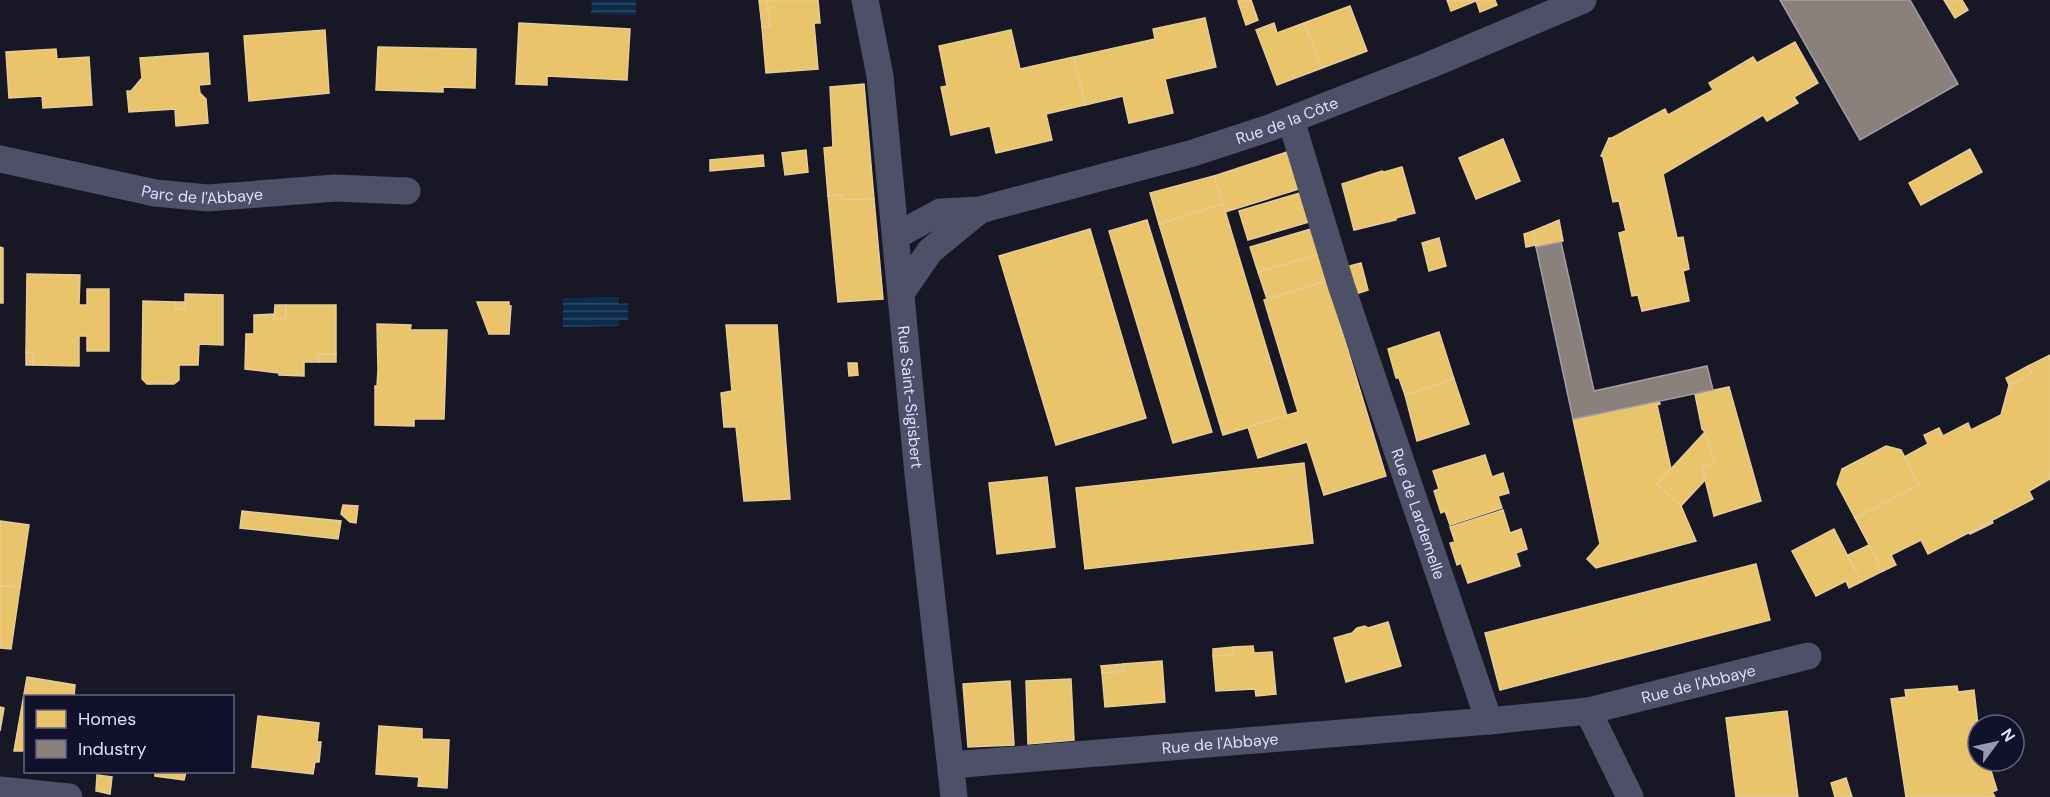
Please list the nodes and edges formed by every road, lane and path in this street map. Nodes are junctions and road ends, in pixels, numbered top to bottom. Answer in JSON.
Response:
{"nodes":[{"id":1,"x":865,"y":0,"type":"edge"},
{"id":2,"x":1583,"y":0,"type":"edge"},
{"id":3,"x":1291,"y":120,"type":"junction"},
{"id":4,"x":0,"y":159,"type":"edge"},
{"id":5,"x":407,"y":191,"type":"dead end"},
{"id":6,"x":980,"y":210,"type":"junction"},
{"id":7,"x":896,"y":236,"type":"junction"},
{"id":8,"x":901,"y":293,"type":"junction"},
{"id":9,"x":1808,"y":656,"type":"dead end"},
{"id":10,"x":1588,"y":711,"type":"junction"},
{"id":11,"x":1489,"y":721,"type":"junction"},
{"id":12,"x":951,"y":765,"type":"junction"},
{"id":13,"x":13,"y":793,"type":"edge"},
{"id":14,"x":69,"y":797,"type":"edge"},
{"id":15,"x":954,"y":797,"type":"edge"},
{"id":16,"x":1630,"y":797,"type":"edge"}],
"edges":[{"from":1,"to":7,"type":"street","name":"Rue Saint-Sigisbert"},
{"from":2,"to":3,"type":"street","name":"Rue de la Côte"},
{"from":3,"to":6,"type":"street","name":"Rue de la Côte"},
{"from":3,"to":11,"type":"street","name":"Rue de Lardemelle"},
{"from":4,"to":5,"type":"street","name":"Parc de l'Abbaye"},
{"from":6,"to":7,"type":"street","name":"Rue de la Côte"},
{"from":6,"to":8,"type":"street","name":"Rue de la Côte"},
{"from":7,"to":8,"type":"street","name":"Rue Saint-Sigisbert"},
{"from":8,"to":12,"type":"street","name":"Rue Saint-Sigisbert"},
{"from":9,"to":10,"type":"street","name":"Rue de l'Abbaye"},
{"from":10,"to":11,"type":"street"},
{"from":10,"to":16,"type":"street"},
{"from":11,"to":12,"type":"street","name":"Rue de l'Abbaye"},
{"from":12,"to":15,"type":"street","name":"Rue Saint-Sigisbert"},
{"from":13,"to":14,"type":"street"}]}
